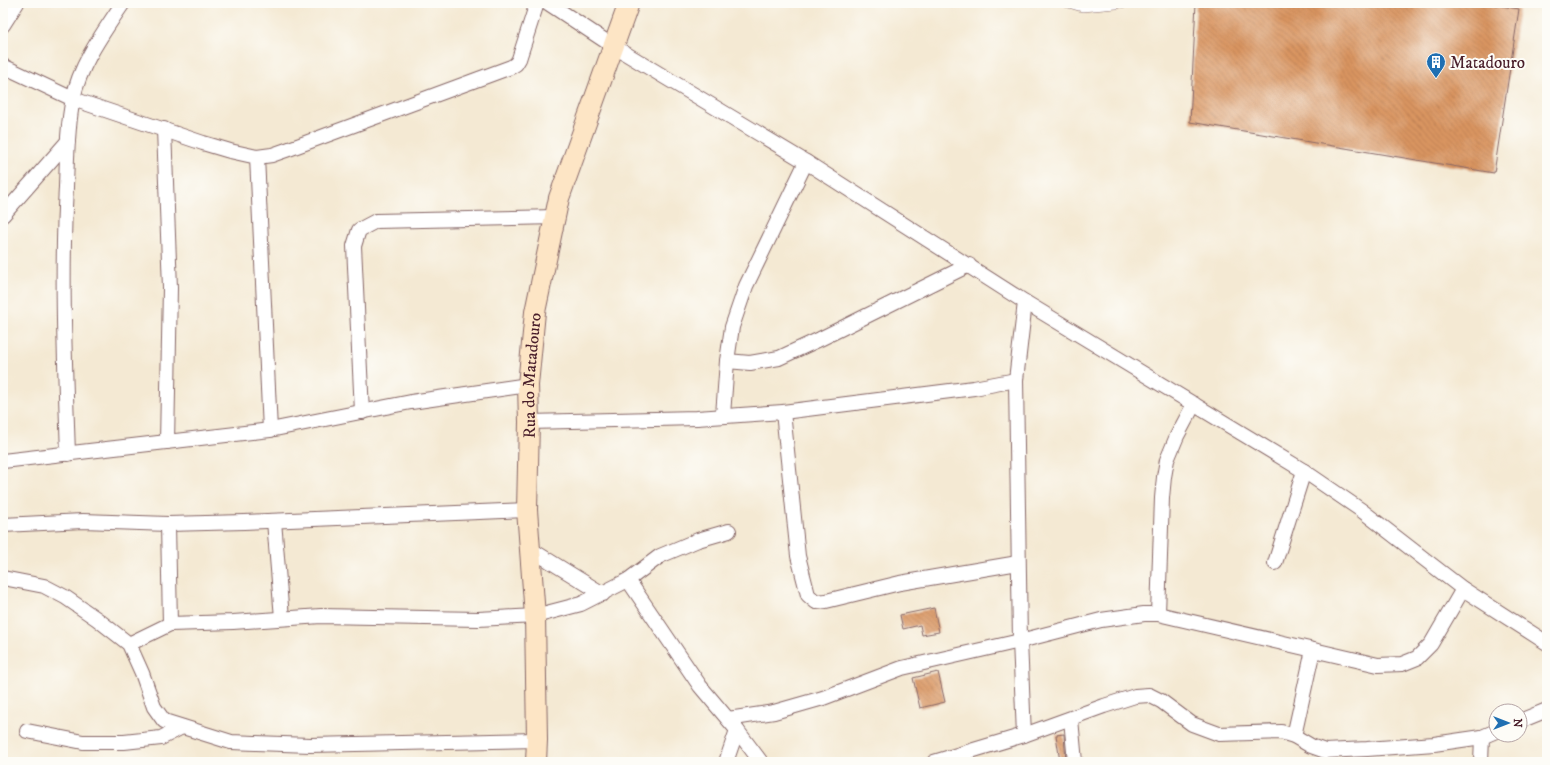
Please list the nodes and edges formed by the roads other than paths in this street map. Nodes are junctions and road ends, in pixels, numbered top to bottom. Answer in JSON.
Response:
{"nodes":[{"id":1,"x":17,"y":3,"type":"edge"},
{"id":2,"x":123,"y":3,"type":"edge"},
{"id":3,"x":537,"y":3,"type":"edge"},
{"id":4,"x":548,"y":3,"type":"edge"},
{"id":5,"x":629,"y":3,"type":"edge"},
{"id":6,"x":1065,"y":3,"type":"edge"},
{"id":7,"x":1125,"y":3,"type":"edge"},
{"id":8,"x":3,"y":26,"type":"edge"},
{"id":9,"x":613,"y":46,"type":"junction"},
{"id":10,"x":3,"y":66,"type":"edge"},
{"id":11,"x":73,"y":99,"type":"junction"},
{"id":12,"x":164,"y":129,"type":"junction"},
{"id":13,"x":68,"y":141,"type":"junction"},
{"id":14,"x":257,"y":157,"type":"junction"},
{"id":15,"x":806,"y":162,"type":"junction"},
{"id":16,"x":3,"y":216,"type":"edge"},
{"id":17,"x":555,"y":217,"type":"junction"},
{"id":18,"x":969,"y":265,"type":"junction"},
{"id":19,"x":1025,"y":302,"type":"junction"},
{"id":20,"x":727,"y":361,"type":"junction"},
{"id":21,"x":1016,"y":380,"type":"junction"},
{"id":22,"x":528,"y":385,"type":"junction"},
{"id":23,"x":1194,"y":404,"type":"junction"},
{"id":24,"x":362,"y":412,"type":"junction"},
{"id":25,"x":783,"y":412,"type":"junction"},
{"id":26,"x":723,"y":415,"type":"junction"},
{"id":27,"x":529,"y":422,"type":"junction"},
{"id":28,"x":270,"y":430,"type":"junction"},
{"id":29,"x":167,"y":442,"type":"junction"},
{"id":30,"x":68,"y":454,"type":"junction"},
{"id":31,"x":3,"y":461,"type":"edge"},
{"id":32,"x":1304,"y":471,"type":"junction"},
{"id":33,"x":527,"y":510,"type":"junction"},
{"id":34,"x":274,"y":521,"type":"junction"},
{"id":35,"x":168,"y":524,"type":"junction"},
{"id":36,"x":3,"y":525,"type":"edge"},
{"id":37,"x":729,"y":531,"type":"dead end"},
{"id":38,"x":530,"y":549,"type":"junction"},
{"id":39,"x":1018,"y":563,"type":"junction"},
{"id":40,"x":1275,"y":563,"type":"dead end"},
{"id":41,"x":3,"y":578,"type":"edge"},
{"id":42,"x":628,"y":580,"type":"junction"},
{"id":43,"x":1463,"y":589,"type":"junction"},
{"id":44,"x":603,"y":594,"type":"junction"},
{"id":45,"x":1158,"y":614,"type":"junction"},
{"id":46,"x":535,"y":616,"type":"junction"},
{"id":47,"x":282,"y":618,"type":"junction"},
{"id":48,"x":170,"y":624,"type":"junction"},
{"id":49,"x":1020,"y":641,"type":"junction"},
{"id":50,"x":1547,"y":643,"type":"edge"},
{"id":51,"x":129,"y":644,"type":"junction"},
{"id":52,"x":1313,"y":650,"type":"junction"},
{"id":53,"x":1547,"y":710,"type":"edge"},
{"id":54,"x":1528,"y":718,"type":"edge"},
{"id":55,"x":728,"y":719,"type":"junction"},
{"id":56,"x":1071,"y":719,"type":"junction"},
{"id":57,"x":182,"y":727,"type":"junction"},
{"id":58,"x":737,"y":730,"type":"junction"},
{"id":59,"x":27,"y":731,"type":"dead end"},
{"id":60,"x":1488,"y":734,"type":"edge"},
{"id":61,"x":1024,"y":735,"type":"junction"},
{"id":62,"x":1294,"y":736,"type":"junction"},
{"id":63,"x":1482,"y":737,"type":"junction"},
{"id":64,"x":537,"y":740,"type":"junction"},
{"id":65,"x":1366,"y":756,"type":"edge"},
{"id":66,"x":536,"y":762,"type":"edge"},
{"id":67,"x":726,"y":762,"type":"edge"},
{"id":68,"x":761,"y":762,"type":"edge"},
{"id":69,"x":934,"y":762,"type":"edge"},
{"id":70,"x":1075,"y":762,"type":"edge"},
{"id":71,"x":1481,"y":762,"type":"edge"}],
"edges":[{"from":1,"to":8,"type":"street"},
{"from":2,"to":11,"type":"street"},
{"from":3,"to":14,"type":"street"},
{"from":4,"to":9,"type":"street"},
{"from":5,"to":9,"type":"street","name":"Rua do Matadouro"},
{"from":6,"to":7,"type":"lane"},
{"from":9,"to":15,"type":"street"},
{"from":9,"to":17,"type":"street","name":"Rua do Matadouro"},
{"from":10,"to":11,"type":"street"},
{"from":11,"to":12,"type":"street"},
{"from":11,"to":13,"type":"street"},
{"from":12,"to":14,"type":"street"},
{"from":12,"to":29,"type":"street"},
{"from":13,"to":16,"type":"street"},
{"from":13,"to":30,"type":"street"},
{"from":14,"to":28,"type":"street"},
{"from":15,"to":18,"type":"street"},
{"from":15,"to":20,"type":"street"},
{"from":17,"to":22,"type":"street","name":"Rua do Matadouro"},
{"from":17,"to":24,"type":"street"},
{"from":18,"to":19,"type":"street"},
{"from":18,"to":20,"type":"street"},
{"from":19,"to":21,"type":"street"},
{"from":19,"to":23,"type":"street"},
{"from":20,"to":26,"type":"street"},
{"from":21,"to":25,"type":"street"},
{"from":21,"to":39,"type":"street"},
{"from":22,"to":24,"type":"street"},
{"from":22,"to":27,"type":"street","name":"Rua do Matadouro"},
{"from":23,"to":32,"type":"street"},
{"from":23,"to":45,"type":"street"},
{"from":24,"to":28,"type":"street"},
{"from":25,"to":26,"type":"street"},
{"from":25,"to":39,"type":"street"},
{"from":26,"to":27,"type":"street"},
{"from":27,"to":33,"type":"street","name":"Rua do Matadouro"},
{"from":28,"to":29,"type":"street"},
{"from":29,"to":30,"type":"street"},
{"from":30,"to":31,"type":"street"},
{"from":32,"to":40,"type":"street"},
{"from":32,"to":43,"type":"street"},
{"from":33,"to":34,"type":"street"},
{"from":33,"to":38,"type":"street","name":"Rua do Matadouro"},
{"from":34,"to":35,"type":"street"},
{"from":34,"to":47,"type":"street"},
{"from":35,"to":36,"type":"street"},
{"from":35,"to":48,"type":"street"},
{"from":37,"to":42,"type":"street"},
{"from":38,"to":44,"type":"street"},
{"from":38,"to":46,"type":"street","name":"Rua do Matadouro"},
{"from":39,"to":49,"type":"street"},
{"from":41,"to":51,"type":"street"},
{"from":42,"to":44,"type":"street"},
{"from":42,"to":55,"type":"street"},
{"from":43,"to":50,"type":"street"},
{"from":43,"to":52,"type":"street"},
{"from":44,"to":46,"type":"street"},
{"from":45,"to":49,"type":"street"},
{"from":45,"to":52,"type":"street"},
{"from":46,"to":47,"type":"street"},
{"from":46,"to":64,"type":"street","name":"Rua do Matadouro"},
{"from":47,"to":48,"type":"street"},
{"from":48,"to":51,"type":"street"},
{"from":49,"to":55,"type":"street"},
{"from":49,"to":61,"type":"street"},
{"from":51,"to":57,"type":"street"},
{"from":52,"to":62,"type":"street"},
{"from":53,"to":54,"type":"street"},
{"from":55,"to":58,"type":"street"},
{"from":56,"to":61,"type":"street"},
{"from":56,"to":62,"type":"street"},
{"from":56,"to":70,"type":"street"},
{"from":57,"to":59,"type":"street"},
{"from":57,"to":64,"type":"street"},
{"from":58,"to":67,"type":"street"},
{"from":58,"to":68,"type":"street"},
{"from":60,"to":63,"type":"street"},
{"from":61,"to":69,"type":"street"},
{"from":62,"to":65,"type":"street"},
{"from":63,"to":65,"type":"street"},
{"from":63,"to":71,"type":"street"},
{"from":64,"to":66,"type":"street","name":"Rua do Matadouro"}]}
